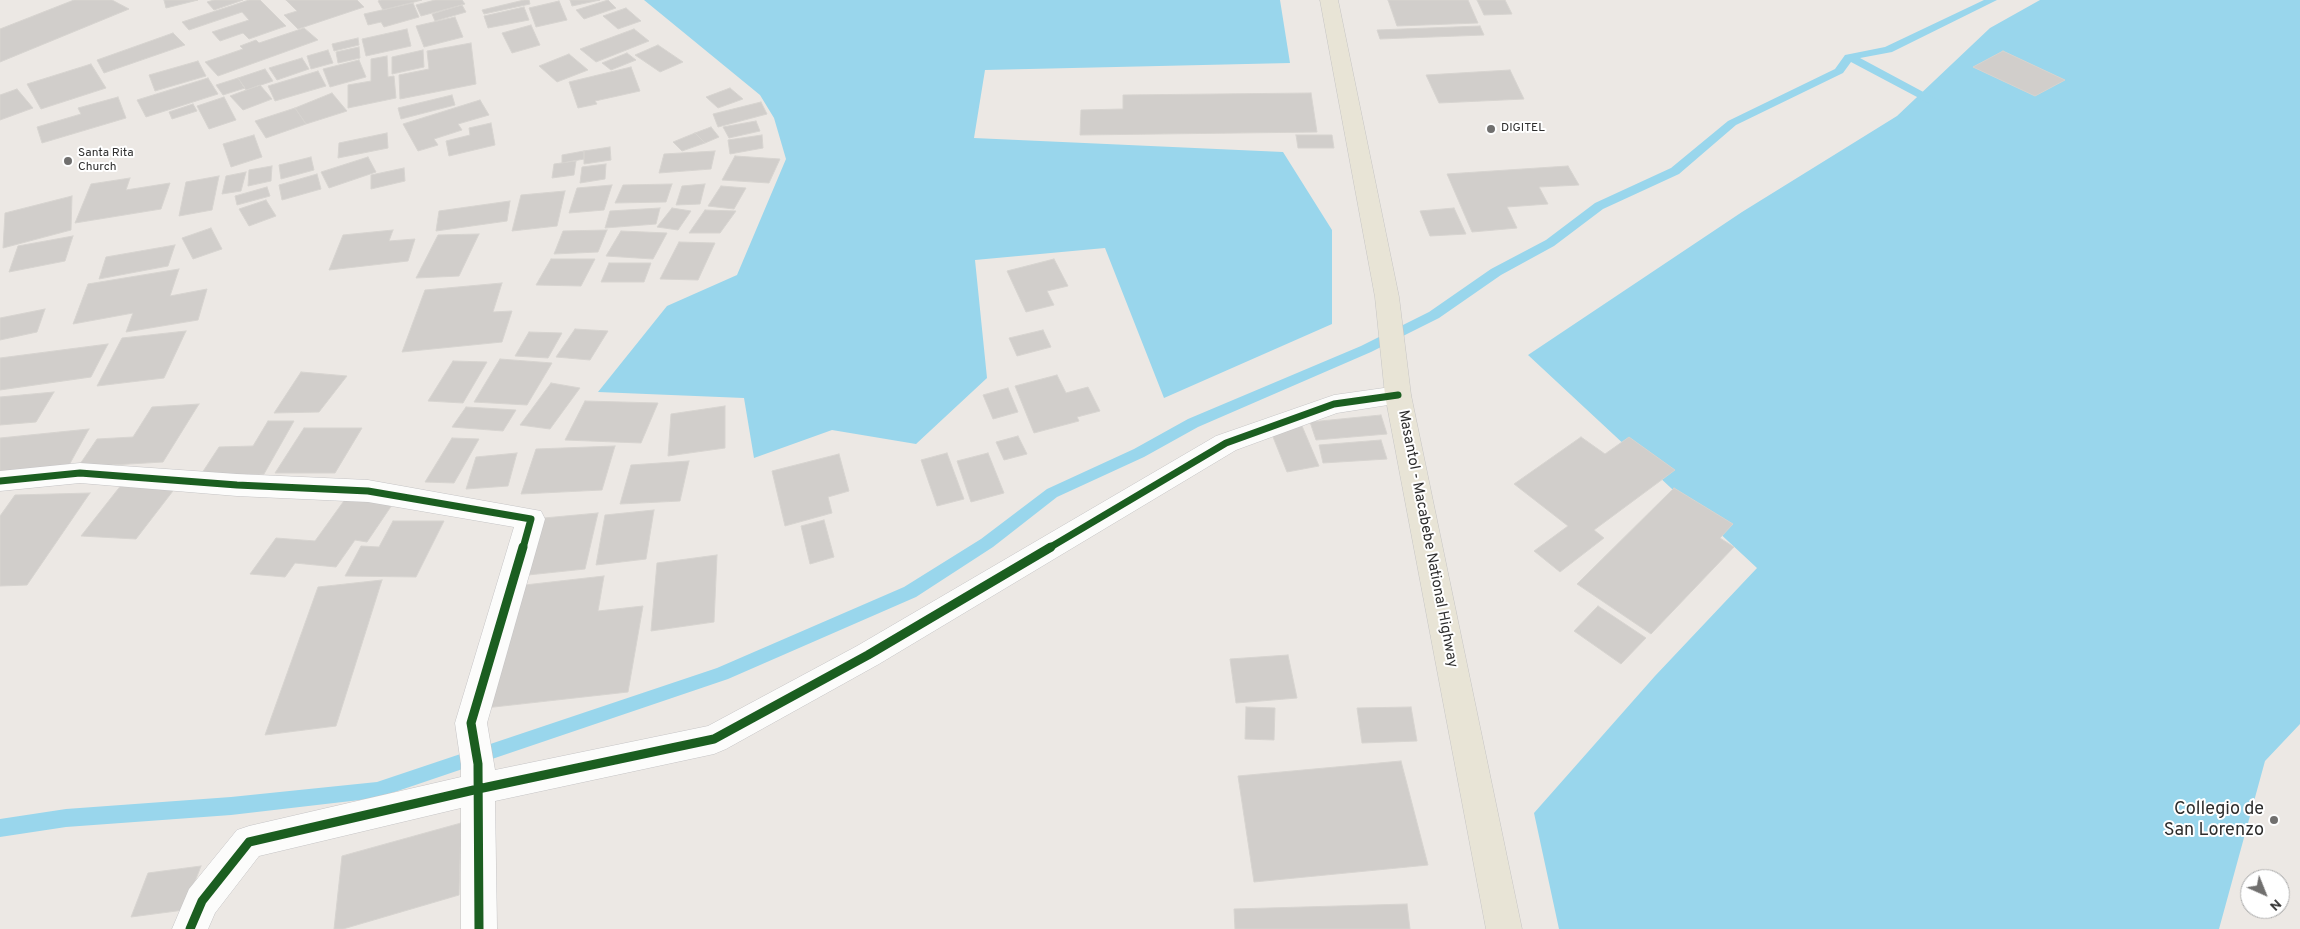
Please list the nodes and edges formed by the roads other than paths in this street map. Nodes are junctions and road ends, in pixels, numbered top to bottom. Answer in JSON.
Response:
{"nodes":[{"id":1,"x":1329,"y":0,"type":"edge"},
{"id":2,"x":1397,"y":387,"type":"junction"},
{"id":3,"x":0,"y":481,"type":"edge"},
{"id":4,"x":478,"y":777,"type":"junction"},
{"id":5,"x":190,"y":929,"type":"edge"},
{"id":6,"x":479,"y":929,"type":"edge"},
{"id":7,"x":1504,"y":929,"type":"edge"}],
"edges":[{"from":1,"to":2,"type":"main road","name":"Masantol - Macabebe National Highway"},
{"from":2,"to":4,"type":"street"},
{"from":2,"to":7,"type":"main road","name":"Masantol - Macabebe National Highway"},
{"from":3,"to":4,"type":"street"},
{"from":4,"to":5,"type":"street"},
{"from":4,"to":6,"type":"street"}]}
